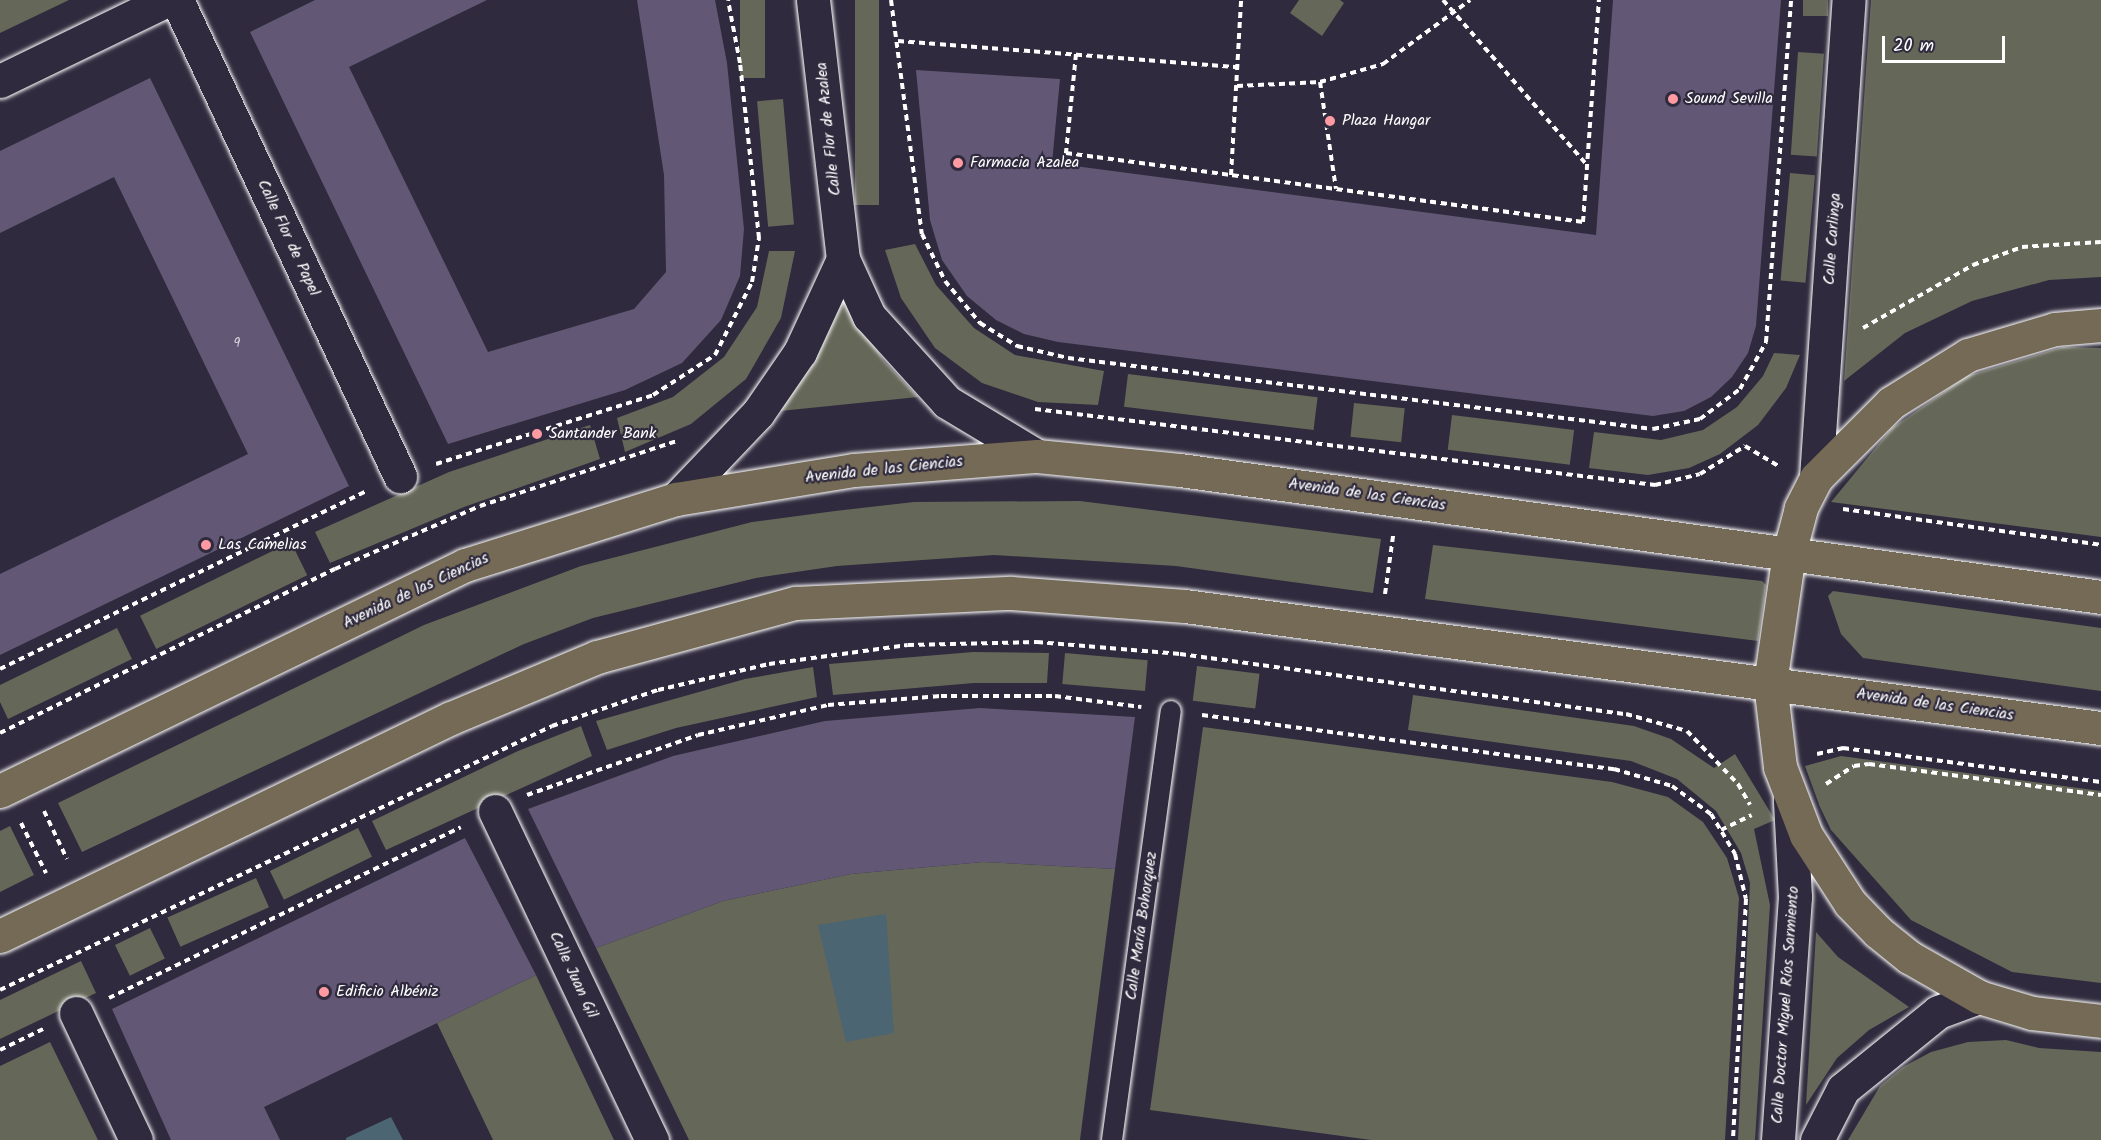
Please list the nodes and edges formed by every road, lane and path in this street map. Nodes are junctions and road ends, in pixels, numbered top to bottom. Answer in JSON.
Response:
{"nodes":[{"id":1,"x":167,"y":0,"type":"edge"},
{"id":2,"x":177,"y":0,"type":"edge"},
{"id":3,"x":728,"y":0,"type":"edge"},
{"id":4,"x":813,"y":0,"type":"edge"},
{"id":5,"x":891,"y":0,"type":"edge"},
{"id":6,"x":1241,"y":0,"type":"edge"},
{"id":7,"x":1443,"y":0,"type":"edge"},
{"id":8,"x":1470,"y":0,"type":"edge"},
{"id":9,"x":1599,"y":0,"type":"edge"},
{"id":10,"x":1791,"y":0,"type":"edge"},
{"id":11,"x":1850,"y":0,"type":"edge"},
{"id":12,"x":1453,"y":12,"type":"junction"},
{"id":13,"x":898,"y":41,"type":"junction"},
{"id":14,"x":1076,"y":54,"type":"junction"},
{"id":15,"x":1238,"y":67,"type":"junction"},
{"id":16,"x":0,"y":81,"type":"edge"},
{"id":17,"x":1320,"y":82,"type":"junction"},
{"id":18,"x":1237,"y":86,"type":"junction"},
{"id":19,"x":1587,"y":165,"type":"junction"},
{"id":20,"x":1232,"y":175,"type":"junction"},
{"id":21,"x":1336,"y":189,"type":"junction"},
{"id":22,"x":759,"y":238,"type":"dead end"},
{"id":23,"x":2101,"y":242,"type":"edge"},
{"id":24,"x":843,"y":259,"type":"junction"},
{"id":25,"x":2101,"y":325,"type":"edge"},
{"id":26,"x":1856,"y":332,"type":"dead end"},
{"id":27,"x":1028,"y":406,"type":"dead end"},
{"id":28,"x":683,"y":437,"type":"dead end"},
{"id":29,"x":1037,"y":456,"type":"junction"},
{"id":30,"x":400,"y":476,"type":"dead end"},
{"id":31,"x":1813,"y":484,"type":"junction"},
{"id":32,"x":676,"y":499,"type":"junction"},
{"id":33,"x":1393,"y":540,"type":"dead end"},
{"id":34,"x":2101,"y":545,"type":"edge"},
{"id":35,"x":1789,"y":553,"type":"junction"},
{"id":36,"x":1385,"y":594,"type":"dead end"},
{"id":37,"x":2101,"y":597,"type":"edge"},
{"id":38,"x":1770,"y":683,"type":"junction"},
{"id":39,"x":1172,"y":711,"type":"junction"},
{"id":40,"x":2101,"y":728,"type":"edge"},
{"id":41,"x":0,"y":733,"type":"edge"},
{"id":42,"x":1780,"y":767,"type":"junction"},
{"id":43,"x":2101,"y":782,"type":"edge"},
{"id":44,"x":0,"y":791,"type":"edge"},
{"id":45,"x":2101,"y":795,"type":"edge"},
{"id":46,"x":1790,"y":798,"type":"junction"},
{"id":47,"x":43,"y":810,"type":"dead end"},
{"id":48,"x":495,"y":811,"type":"junction"},
{"id":49,"x":20,"y":821,"type":"dead end"},
{"id":50,"x":1720,"y":830,"type":"junction"},
{"id":51,"x":67,"y":860,"type":"dead end"},
{"id":52,"x":44,"y":870,"type":"dead end"},
{"id":53,"x":0,"y":936,"type":"edge"},
{"id":54,"x":0,"y":990,"type":"edge"},
{"id":55,"x":1979,"y":996,"type":"junction"},
{"id":56,"x":76,"y":1013,"type":"junction"},
{"id":57,"x":2101,"y":1021,"type":"edge"},
{"id":58,"x":0,"y":1050,"type":"edge"},
{"id":59,"x":136,"y":1140,"type":"edge"},
{"id":60,"x":652,"y":1140,"type":"edge"},
{"id":61,"x":1112,"y":1140,"type":"edge"},
{"id":62,"x":1733,"y":1140,"type":"edge"},
{"id":63,"x":1778,"y":1140,"type":"edge"},
{"id":64,"x":1817,"y":1140,"type":"edge"}],
"edges":[{"from":1,"to":16,"type":"street"},
{"from":2,"to":30,"type":"street","name":"Calle Flor de Papel"},
{"from":3,"to":22,"type":"path"},
{"from":4,"to":24,"type":"street","name":"Calle Flor de Azalea"},
{"from":5,"to":13,"type":"path"},
{"from":6,"to":15,"type":"path"},
{"from":7,"to":12,"type":"path"},
{"from":8,"to":12,"type":"path"},
{"from":9,"to":19,"type":"path"},
{"from":10,"to":13,"type":"path"},
{"from":11,"to":31,"type":"street","name":"Calle Carlinga"},
{"from":12,"to":17,"type":"path"},
{"from":12,"to":19,"type":"path"},
{"from":13,"to":14,"type":"path"},
{"from":14,"to":15,"type":"path"},
{"from":14,"to":20,"type":"path"},
{"from":15,"to":18,"type":"path"},
{"from":17,"to":18,"type":"path"},
{"from":17,"to":21,"type":"path"},
{"from":18,"to":20,"type":"path"},
{"from":19,"to":21,"type":"path"},
{"from":20,"to":21,"type":"path"},
{"from":23,"to":26,"type":"path"},
{"from":24,"to":29,"type":"street"},
{"from":24,"to":32,"type":"street"},
{"from":25,"to":31,"type":"main road"},
{"from":27,"to":31,"type":"path"},
{"from":28,"to":41,"type":"path"},
{"from":29,"to":32,"type":"main road","name":"Avenida de las Ciencias"},
{"from":29,"to":35,"type":"main road","name":"Avenida de las Ciencias"},
{"from":31,"to":34,"type":"path"},
{"from":31,"to":35,"type":"main road"},
{"from":32,"to":44,"type":"main road","name":"Avenida de las Ciencias"},
{"from":33,"to":36,"type":"path"},
{"from":35,"to":37,"type":"main road","name":"Avenida de las Ciencias"},
{"from":35,"to":38,"type":"main road"},
{"from":38,"to":40,"type":"main road","name":"Avenida de las Ciencias"},
{"from":38,"to":42,"type":"main road"},
{"from":38,"to":53,"type":"main road","name":"Avenida de las Ciencias"},
{"from":39,"to":48,"type":"path"},
{"from":39,"to":50,"type":"path"},
{"from":39,"to":61,"type":"lane","name":"Calle María Bohorquez"},
{"from":42,"to":43,"type":"path"},
{"from":42,"to":46,"type":"main road"},
{"from":42,"to":54,"type":"path"},
{"from":45,"to":46,"type":"path"},
{"from":46,"to":50,"type":"path"},
{"from":46,"to":55,"type":"main road"},
{"from":46,"to":63,"type":"street","name":"Calle Doctor Miguel Ríos Sarmiento"},
{"from":47,"to":51,"type":"path"},
{"from":48,"to":56,"type":"path"},
{"from":48,"to":60,"type":"street","name":"Calle Juan Gil"},
{"from":49,"to":52,"type":"path"},
{"from":50,"to":62,"type":"path"},
{"from":55,"to":57,"type":"main road"},
{"from":55,"to":64,"type":"street"},
{"from":56,"to":58,"type":"path"},
{"from":56,"to":59,"type":"street"}]}
